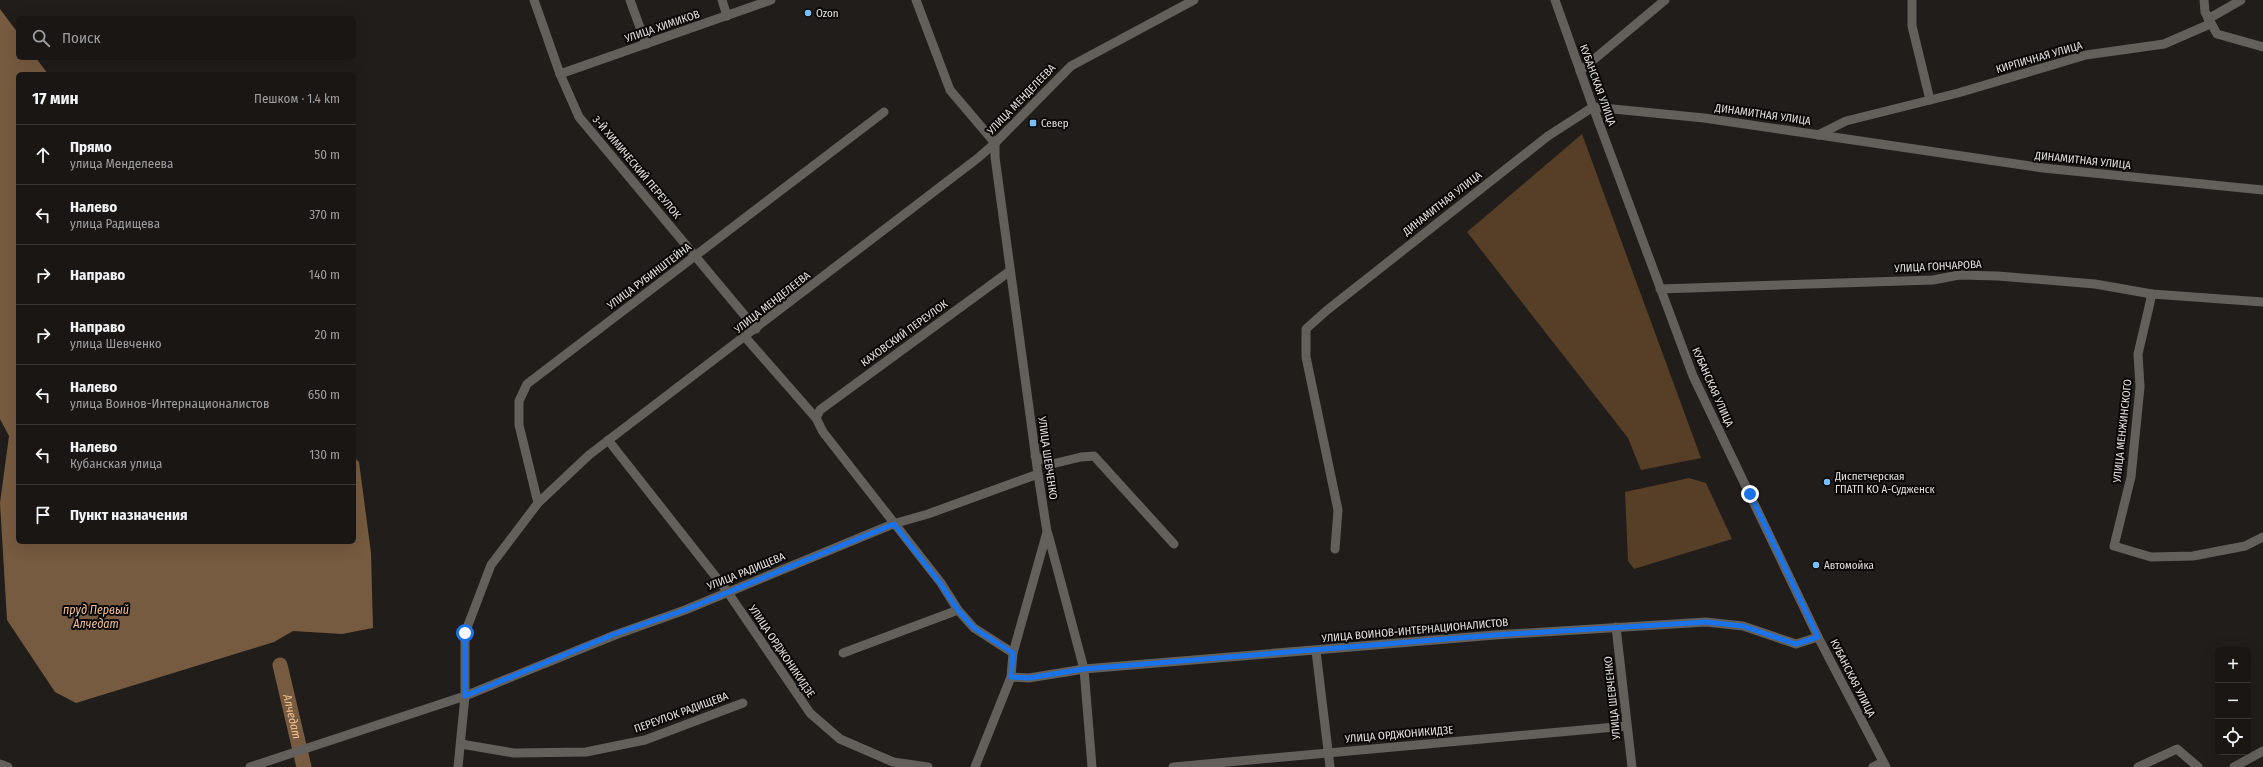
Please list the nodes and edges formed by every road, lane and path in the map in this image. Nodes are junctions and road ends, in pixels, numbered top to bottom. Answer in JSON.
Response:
{"nodes":[{"id":1,"x":534,"y":0,"type":"edge"},
{"id":2,"x":630,"y":0,"type":"edge"},
{"id":3,"x":722,"y":0,"type":"edge"},
{"id":4,"x":771,"y":0,"type":"edge"},
{"id":5,"x":916,"y":0,"type":"edge"},
{"id":6,"x":1194,"y":0,"type":"edge"},
{"id":7,"x":1555,"y":0,"type":"edge"},
{"id":8,"x":1665,"y":0,"type":"edge"},
{"id":9,"x":1912,"y":0,"type":"edge"},
{"id":10,"x":2204,"y":0,"type":"edge"},
{"id":11,"x":2241,"y":0,"type":"edge"},
{"id":12,"x":727,"y":16,"type":"junction"},
{"id":13,"x":2209,"y":22,"type":"junction"},
{"id":14,"x":646,"y":44,"type":"junction"},
{"id":15,"x":2263,"y":47,"type":"edge"},
{"id":16,"x":1580,"y":71,"type":"junction"},
{"id":17,"x":560,"y":74,"type":"junction"},
{"id":18,"x":1930,"y":100,"type":"junction"},
{"id":19,"x":1592,"y":107,"type":"junction"},
{"id":20,"x":884,"y":112,"type":"dead end"},
{"id":21,"x":1818,"y":135,"type":"junction"},
{"id":22,"x":995,"y":143,"type":"junction"},
{"id":23,"x":2263,"y":190,"type":"edge"},
{"id":24,"x":695,"y":256,"type":"junction"},
{"id":25,"x":1010,"y":271,"type":"junction"},
{"id":26,"x":1660,"y":289,"type":"junction"},
{"id":27,"x":2152,"y":294,"type":"junction"},
{"id":28,"x":2263,"y":302,"type":"edge"},
{"id":29,"x":756,"y":329,"type":"junction"},
{"id":30,"x":745,"y":337,"type":"junction"},
{"id":31,"x":816,"y":418,"type":"junction"},
{"id":32,"x":608,"y":440,"type":"junction"},
{"id":33,"x":1035,"y":456,"type":"junction"},
{"id":34,"x":1038,"y":474,"type":"junction"},
{"id":35,"x":538,"y":503,"type":"junction"},
{"id":36,"x":894,"y":524,"type":"junction"},
{"id":37,"x":1047,"y":532,"type":"junction"},
{"id":38,"x":2263,"y":537,"type":"edge"},
{"id":39,"x":1174,"y":544,"type":"dead end"},
{"id":40,"x":1335,"y":549,"type":"dead end"},
{"id":41,"x":727,"y":591,"type":"junction"},
{"id":42,"x":958,"y":610,"type":"junction"},
{"id":43,"x":1616,"y":627,"type":"junction"},
{"id":44,"x":1818,"y":637,"type":"junction"},
{"id":45,"x":1316,"y":651,"type":"junction"},
{"id":46,"x":843,"y":653,"type":"dead end"},
{"id":47,"x":1013,"y":653,"type":"junction"},
{"id":48,"x":1084,"y":669,"type":"junction"},
{"id":49,"x":1011,"y":677,"type":"junction"},
{"id":50,"x":465,"y":696,"type":"junction"},
{"id":51,"x":743,"y":703,"type":"dead end"},
{"id":52,"x":1626,"y":726,"type":"junction"},
{"id":53,"x":461,"y":744,"type":"junction"},
{"id":54,"x":2263,"y":751,"type":"edge"},
{"id":55,"x":1329,"y":752,"type":"junction"},
{"id":56,"x":0,"y":764,"type":"edge"},
{"id":57,"x":1884,"y":765,"type":"edge"},
{"id":58,"x":8,"y":767,"type":"edge"},
{"id":59,"x":250,"y":767,"type":"edge"},
{"id":60,"x":458,"y":767,"type":"edge"},
{"id":61,"x":928,"y":767,"type":"edge"},
{"id":62,"x":975,"y":767,"type":"edge"},
{"id":63,"x":1092,"y":767,"type":"edge"},
{"id":64,"x":1173,"y":767,"type":"edge"},
{"id":65,"x":1330,"y":767,"type":"edge"},
{"id":66,"x":1632,"y":767,"type":"edge"},
{"id":67,"x":1873,"y":767,"type":"edge"},
{"id":68,"x":2138,"y":767,"type":"edge"},
{"id":69,"x":2198,"y":767,"type":"edge"},
{"id":70,"x":2234,"y":767,"type":"edge"}],
"edges":[{"from":1,"to":17,"type":"street","name":"3-Й ХИМИЧЕСКИЙ ПЕРЕУЛОК"},
{"from":2,"to":14,"type":"street"},
{"from":3,"to":12,"type":"street"},
{"from":4,"to":12,"type":"street","name":"УЛИЦА ХИМИКОВ"},
{"from":5,"to":22,"type":"street"},
{"from":6,"to":22,"type":"street","name":"УЛИЦА МЕНДЕЛЕЕВА"},
{"from":7,"to":16,"type":"street","name":"КУБАНСКАЯ УЛИЦА"},
{"from":8,"to":16,"type":"street"},
{"from":9,"to":18,"type":"street"},
{"from":10,"to":13,"type":"street"},
{"from":11,"to":13,"type":"street","name":"КИРПИЧНАЯ УЛИЦА"},
{"from":12,"to":14,"type":"street","name":"УЛИЦА ХИМИКОВ"},
{"from":13,"to":15,"type":"street"},
{"from":13,"to":18,"type":"street","name":"КИРПИЧНАЯ УЛИЦА"},
{"from":14,"to":17,"type":"street","name":"УЛИЦА ХИМИКОВ"},
{"from":16,"to":19,"type":"street","name":"КУБАНСКАЯ УЛИЦА"},
{"from":17,"to":24,"type":"street","name":"3-Й ХИМИЧЕСКИЙ ПЕРЕУЛОК"},
{"from":18,"to":21,"type":"street","name":"КИРПИЧНАЯ УЛИЦА"},
{"from":19,"to":21,"type":"street","name":"ДИНАМИТНАЯ УЛИЦА"},
{"from":19,"to":26,"type":"street","name":"КУБАНСКАЯ УЛИЦА"},
{"from":19,"to":40,"type":"street","name":"ДИНАМИТНАЯ УЛИЦА"},
{"from":20,"to":24,"type":"street","name":"УЛИЦА РУБИНШТЕЙНА"},
{"from":21,"to":23,"type":"street","name":"ДИНАМИТНАЯ УЛИЦА"},
{"from":22,"to":25,"type":"street","name":"УЛИЦА ШЕВЧЕНКО"},
{"from":22,"to":29,"type":"street","name":"УЛИЦА МЕНДЕЛЕЕВА"},
{"from":24,"to":29,"type":"street","name":"3-Й ХИМИЧЕСКИЙ ПЕРЕУЛОК"},
{"from":24,"to":35,"type":"street","name":"УЛИЦА РУБИНШТЕЙНА"},
{"from":25,"to":31,"type":"street","name":"КАХОВСКИЙ ПЕРЕУЛОК"},
{"from":25,"to":33,"type":"street","name":"УЛИЦА ШЕВЧЕНКО"},
{"from":26,"to":27,"type":"street","name":"УЛИЦА ГОНЧАРОВА"},
{"from":26,"to":44,"type":"street","name":"КУБАНСКАЯ УЛИЦА"},
{"from":27,"to":28,"type":"street","name":"УЛИЦА ГОНЧАРОВА"},
{"from":27,"to":38,"type":"street","name":"УЛИЦА МЕНЖИНСКОГО"},
{"from":29,"to":30,"type":"street","name":"УЛИЦА МЕНДЕЛЕЕВА"},
{"from":30,"to":31,"type":"street"},
{"from":30,"to":32,"type":"street","name":"УЛИЦА МЕНДЕЛЕЕВА"},
{"from":31,"to":36,"type":"street"},
{"from":32,"to":35,"type":"street","name":"УЛИЦА МЕНДЕЛЕЕВА"},
{"from":32,"to":41,"type":"street","name":"УЛИЦА ОРДЖОНИКИДЗЕ"},
{"from":33,"to":34,"type":"street","name":"УЛИЦА ШЕВЧЕНКО"},
{"from":33,"to":39,"type":"street"},
{"from":34,"to":36,"type":"street","name":"УЛИЦА РАДИЩЕВА"},
{"from":34,"to":37,"type":"street","name":"УЛИЦА ШЕВЧЕНКО"},
{"from":35,"to":50,"type":"street","name":"УЛИЦА МЕНДЕЛЕЕВА"},
{"from":36,"to":41,"type":"street","name":"УЛИЦА РАДИЩЕВА"},
{"from":36,"to":42,"type":"street"},
{"from":37,"to":47,"type":"street","name":"УЛИЦА ШЕВЧЕНКО"},
{"from":37,"to":48,"type":"street"},
{"from":41,"to":50,"type":"street","name":"УЛИЦА РАДИЩЕВА"},
{"from":41,"to":61,"type":"street","name":"УЛИЦА ОРДЖОНИКИДЗЕ"},
{"from":42,"to":46,"type":"street"},
{"from":42,"to":47,"type":"street"},
{"from":43,"to":44,"type":"street","name":"УЛИЦА ВОИНОВ-ИНТЕРНАЦИОНАЛИСТОВ"},
{"from":43,"to":45,"type":"street","name":"УЛИЦА ВОИНОВ-ИНТЕРНАЦИОНАЛИСТОВ"},
{"from":43,"to":52,"type":"street","name":"УЛИЦА ШЕВЧЕНКО"},
{"from":44,"to":57,"type":"street","name":"КУБАНСКАЯ УЛИЦА"},
{"from":45,"to":48,"type":"street","name":"УЛИЦА ВОИНОВ-ИНТЕРНАЦИОНАЛИСТОВ"},
{"from":45,"to":55,"type":"street"},
{"from":47,"to":49,"type":"street","name":"УЛИЦА ШЕВЧЕНКО"},
{"from":48,"to":49,"type":"street","name":"УЛИЦА ВОИНОВ-ИНТЕРНАЦИОНАЛИСТОВ"},
{"from":48,"to":63,"type":"street"},
{"from":49,"to":62,"type":"street","name":"УЛИЦА ШЕВЧЕНКО"},
{"from":50,"to":53,"type":"street","name":"УЛИЦА МЕНДЕЛЕЕВА"},
{"from":50,"to":59,"type":"street","name":"УЛИЦА РАДИЩЕВА"},
{"from":51,"to":53,"type":"street","name":"ПЕРЕУЛОК РАДИЩЕВА"},
{"from":52,"to":55,"type":"street","name":"УЛИЦА ОРДЖОНИКИДЗЕ"},
{"from":52,"to":66,"type":"street","name":"УЛИЦА ШЕВЧЕНКО"},
{"from":53,"to":60,"type":"street","name":"УЛИЦА МЕНДЕЛЕЕВА"},
{"from":54,"to":70,"type":"street"},
{"from":55,"to":64,"type":"street","name":"УЛИЦА ОРДЖОНИКИДЗЕ"},
{"from":55,"to":65,"type":"street"},
{"from":56,"to":58,"type":"street"},
{"from":57,"to":67,"type":"street"},
{"from":68,"to":69,"type":"street"}]}
